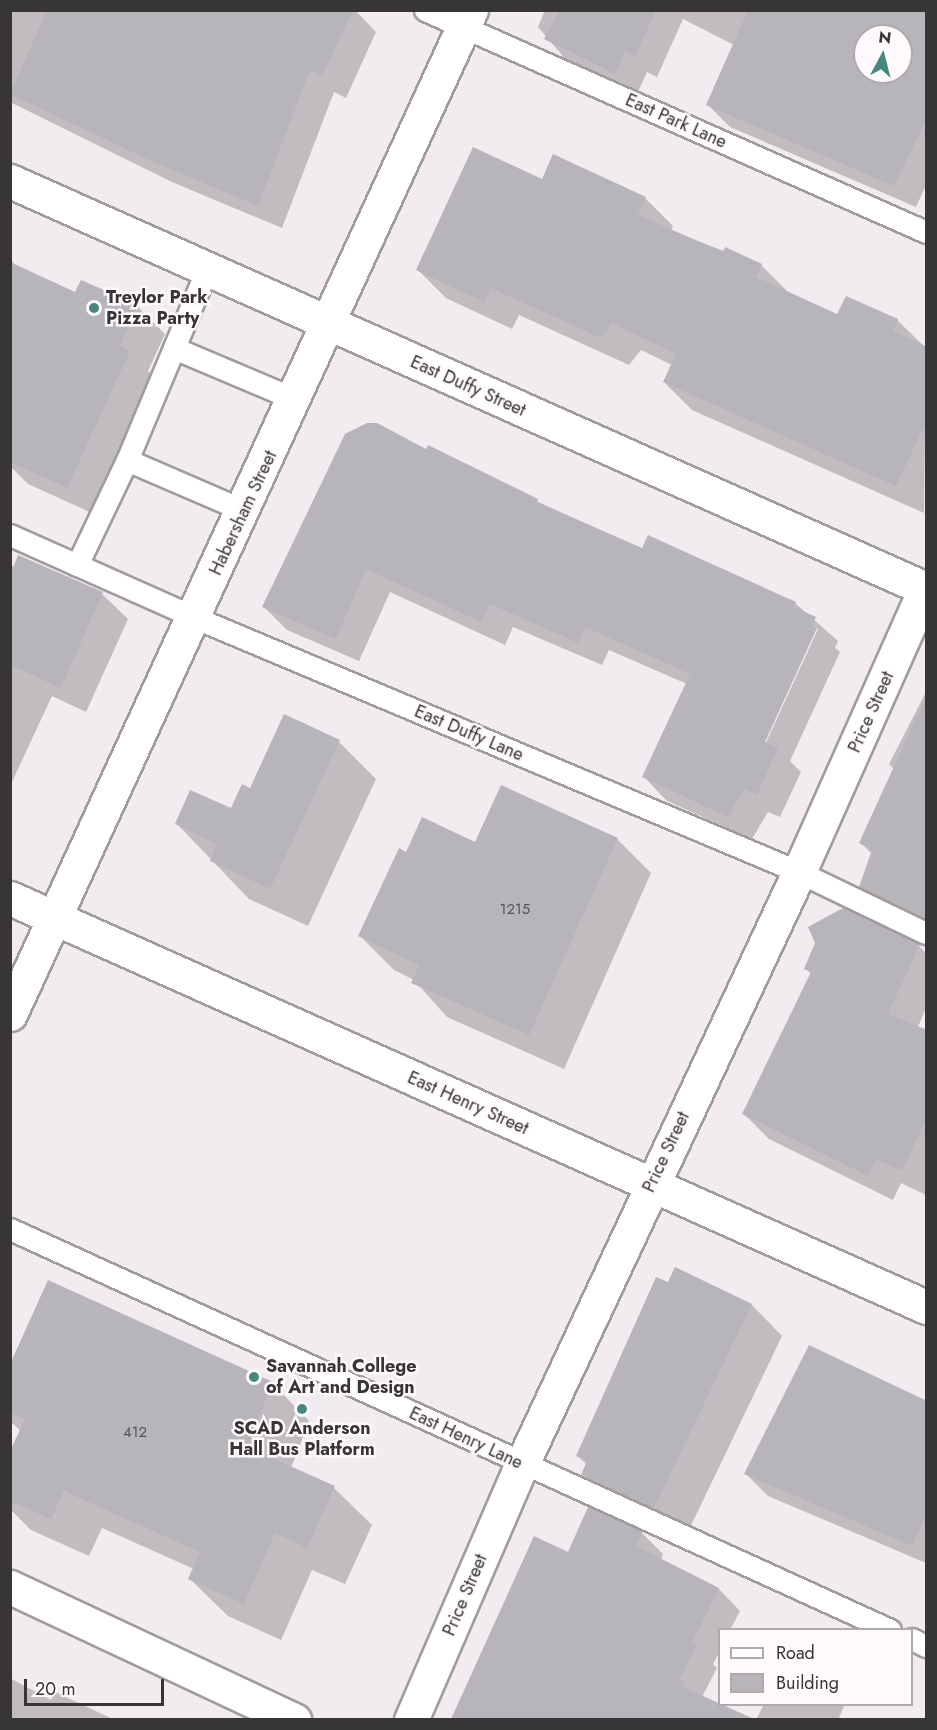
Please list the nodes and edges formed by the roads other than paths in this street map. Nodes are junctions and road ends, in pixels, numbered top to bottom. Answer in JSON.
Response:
{"nodes":[{"id":1,"x":425,"y":10,"type":"edge"},
{"id":2,"x":468,"y":19,"type":"edge"},
{"id":3,"x":10,"y":181,"type":"edge"},
{"id":4,"x":927,"y":232,"type":"edge"},
{"id":5,"x":207,"y":269,"type":"junction"},
{"id":6,"x":329,"y":325,"type":"junction"},
{"id":7,"x":174,"y":348,"type":"junction"},
{"id":8,"x":295,"y":399,"type":"junction"},
{"id":9,"x":127,"y":460,"type":"junction"},
{"id":10,"x":244,"y":511,"type":"junction"},
{"id":11,"x":10,"y":535,"type":"edge"},
{"id":12,"x":77,"y":565,"type":"junction"},
{"id":13,"x":926,"y":588,"type":"edge"},
{"id":14,"x":195,"y":618,"type":"junction"},
{"id":15,"x":799,"y":872,"type":"junction"},
{"id":16,"x":10,"y":898,"type":"edge"},
{"id":17,"x":55,"y":919,"type":"junction"},
{"id":18,"x":927,"y":933,"type":"edge"},
{"id":19,"x":10,"y":1014,"type":"edge"},
{"id":20,"x":651,"y":1184,"type":"junction"},
{"id":21,"x":10,"y":1229,"type":"edge"},
{"id":22,"x":927,"y":1307,"type":"edge"},
{"id":23,"x":522,"y":1464,"type":"junction"},
{"id":24,"x":10,"y":1587,"type":"edge"},
{"id":25,"x":888,"y":1628,"type":"edge"},
{"id":26,"x":913,"y":1639,"type":"edge"},
{"id":27,"x":927,"y":1646,"type":"edge"},
{"id":28,"x":294,"y":1719,"type":"edge"},
{"id":29,"x":411,"y":1719,"type":"edge"}],
"edges":[{"from":1,"to":2,"type":"lane","name":"East Park Lane"},
{"from":2,"to":4,"type":"lane","name":"East Park Lane"},
{"from":2,"to":6,"type":"main road","name":"Habersham Street"},
{"from":3,"to":5,"type":"main road","name":"East Duffy Street"},
{"from":5,"to":6,"type":"main road","name":"East Duffy Street"},
{"from":5,"to":7,"type":"lane"},
{"from":6,"to":8,"type":"main road","name":"Habersham Street"},
{"from":6,"to":13,"type":"main road","name":"East Duffy Street"},
{"from":7,"to":8,"type":"lane"},
{"from":7,"to":9,"type":"lane"},
{"from":8,"to":10,"type":"main road","name":"Habersham Street"},
{"from":9,"to":10,"type":"lane"},
{"from":9,"to":12,"type":"lane"},
{"from":10,"to":14,"type":"main road","name":"Habersham Street"},
{"from":11,"to":12,"type":"lane","name":"East Duffy Lane"},
{"from":12,"to":14,"type":"lane","name":"East Duffy Lane"},
{"from":13,"to":15,"type":"main road","name":"Price Street"},
{"from":14,"to":15,"type":"lane","name":"East Duffy Lane"},
{"from":14,"to":17,"type":"main road","name":"Habersham Street"},
{"from":15,"to":18,"type":"lane","name":"East Duffy Lane"},
{"from":15,"to":20,"type":"main road","name":"Price Street"},
{"from":16,"to":17,"type":"main road","name":"East Henry Street"},
{"from":17,"to":19,"type":"main road","name":"Habersham Street"},
{"from":17,"to":20,"type":"main road","name":"East Henry Street"},
{"from":20,"to":22,"type":"main road","name":"East Henry Street"},
{"from":20,"to":23,"type":"main road","name":"Price Street"},
{"from":21,"to":23,"type":"lane","name":"East Henry Lane"},
{"from":23,"to":25,"type":"lane","name":"East Henry Lane"},
{"from":23,"to":29,"type":"main road","name":"Price Street"},
{"from":24,"to":28,"type":"main road"},
{"from":26,"to":27,"type":"lane"}]}
